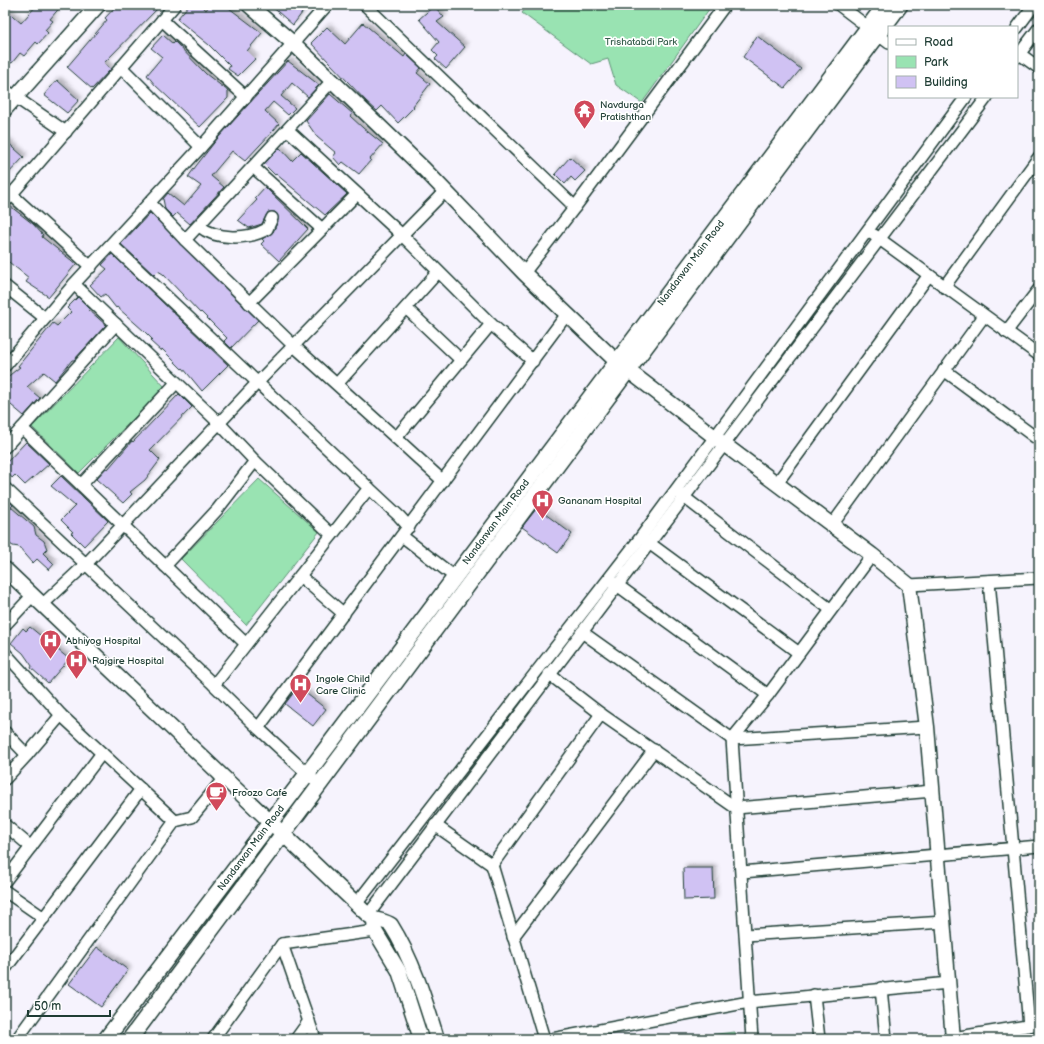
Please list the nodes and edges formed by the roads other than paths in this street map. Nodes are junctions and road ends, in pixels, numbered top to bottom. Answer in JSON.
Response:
{"nodes":[{"id":1,"x":98,"y":5,"type":"edge"},
{"id":2,"x":175,"y":5,"type":"edge"},
{"id":3,"x":249,"y":5,"type":"edge"},
{"id":4,"x":327,"y":5,"type":"edge"},
{"id":5,"x":365,"y":5,"type":"edge"},
{"id":6,"x":725,"y":5,"type":"edge"},
{"id":7,"x":839,"y":5,"type":"edge"},
{"id":8,"x":884,"y":5,"type":"edge"},
{"id":9,"x":900,"y":5,"type":"edge"},
{"id":10,"x":1034,"y":5,"type":"edge"},
{"id":11,"x":162,"y":20,"type":"junction"},
{"id":12,"x":1018,"y":27,"type":"edge"},
{"id":13,"x":1039,"y":28,"type":"edge"},
{"id":14,"x":879,"y":35,"type":"edge"},
{"id":15,"x":294,"y":44,"type":"junction"},
{"id":16,"x":1018,"y":55,"type":"edge"},
{"id":17,"x":121,"y":67,"type":"junction"},
{"id":18,"x":1039,"y":68,"type":"edge"},
{"id":19,"x":331,"y":82,"type":"junction"},
{"id":20,"x":10,"y":94,"type":"edge"},
{"id":21,"x":246,"y":97,"type":"junction"},
{"id":22,"x":964,"y":98,"type":"edge"},
{"id":23,"x":966,"y":98,"type":"edge"},
{"id":24,"x":986,"y":98,"type":"edge"},
{"id":25,"x":979,"y":108,"type":"junction"},
{"id":26,"x":5,"y":110,"type":"edge"},
{"id":27,"x":288,"y":130,"type":"junction"},
{"id":28,"x":66,"y":132,"type":"junction"},
{"id":29,"x":201,"y":147,"type":"junction"},
{"id":30,"x":1039,"y":157,"type":"edge"},
{"id":31,"x":253,"y":167,"type":"junction"},
{"id":32,"x":445,"y":191,"type":"junction"},
{"id":33,"x":357,"y":194,"type":"junction"},
{"id":34,"x":8,"y":198,"type":"edge"},
{"id":35,"x":150,"y":204,"type":"junction"},
{"id":36,"x":575,"y":206,"type":"junction"},
{"id":37,"x":272,"y":218,"type":"dead end"},
{"id":38,"x":199,"y":226,"type":"junction"},
{"id":39,"x":322,"y":229,"type":"junction"},
{"id":40,"x":868,"y":230,"type":"junction"},
{"id":41,"x":402,"y":235,"type":"junction"},
{"id":42,"x":880,"y":239,"type":"junction"},
{"id":43,"x":185,"y":240,"type":"junction"},
{"id":44,"x":112,"y":245,"type":"junction"},
{"id":45,"x":91,"y":266,"type":"junction"},
{"id":46,"x":438,"y":272,"type":"junction"},
{"id":47,"x":524,"y":273,"type":"junction"},
{"id":48,"x":929,"y":275,"type":"junction"},
{"id":49,"x":74,"y":284,"type":"junction"},
{"id":50,"x":5,"y":286,"type":"edge"},
{"id":51,"x":944,"y":287,"type":"junction"},
{"id":52,"x":1039,"y":289,"type":"edge"},
{"id":53,"x":249,"y":303,"type":"junction"},
{"id":54,"x":406,"y":308,"type":"junction"},
{"id":55,"x":567,"y":314,"type":"junction"},
{"id":56,"x":984,"y":316,"type":"junction"},
{"id":57,"x":45,"y":318,"type":"junction"},
{"id":58,"x":116,"y":324,"type":"junction"},
{"id":59,"x":491,"y":324,"type":"junction"},
{"id":60,"x":1006,"y":332,"type":"junction"},
{"id":61,"x":294,"y":346,"type":"junction"},
{"id":62,"x":1039,"y":355,"type":"edge"},
{"id":63,"x":461,"y":360,"type":"junction"},
{"id":64,"x":532,"y":361,"type":"junction"},
{"id":65,"x":5,"y":366,"type":"edge"},
{"id":66,"x":622,"y":366,"type":"junction"},
{"id":67,"x":944,"y":370,"type":"junction"},
{"id":68,"x":258,"y":382,"type":"junction"},
{"id":69,"x":176,"y":383,"type":"junction"},
{"id":70,"x":337,"y":384,"type":"junction"},
{"id":71,"x":219,"y":422,"type":"junction"},
{"id":72,"x":22,"y":428,"type":"junction"},
{"id":73,"x":396,"y":438,"type":"junction"},
{"id":74,"x":1039,"y":440,"type":"edge"},
{"id":75,"x":720,"y":441,"type":"junction"},
{"id":76,"x":5,"y":447,"type":"edge"},
{"id":77,"x":255,"y":461,"type":"junction"},
{"id":78,"x":443,"y":481,"type":"junction"},
{"id":79,"x":777,"y":483,"type":"junction"},
{"id":80,"x":81,"y":485,"type":"junction"},
{"id":81,"x":5,"y":488,"type":"edge"},
{"id":82,"x":369,"y":488,"type":"junction"},
{"id":83,"x":675,"y":490,"type":"junction"},
{"id":84,"x":685,"y":498,"type":"junction"},
{"id":85,"x":832,"y":525,"type":"junction"},
{"id":86,"x":122,"y":526,"type":"junction"},
{"id":87,"x":405,"y":532,"type":"junction"},
{"id":88,"x":332,"y":535,"type":"junction"},
{"id":89,"x":646,"y":540,"type":"junction"},
{"id":90,"x":872,"y":555,"type":"junction"},
{"id":91,"x":86,"y":564,"type":"junction"},
{"id":92,"x":165,"y":566,"type":"junction"},
{"id":93,"x":5,"y":569,"type":"edge"},
{"id":94,"x":300,"y":576,"type":"junction"},
{"id":95,"x":456,"y":576,"type":"junction"},
{"id":96,"x":1039,"y":578,"type":"edge"},
{"id":97,"x":989,"y":581,"type":"junction"},
{"id":98,"x":613,"y":582,"type":"junction"},
{"id":99,"x":909,"y":585,"type":"junction"},
{"id":100,"x":37,"y":601,"type":"junction"},
{"id":101,"x":830,"y":609,"type":"junction"},
{"id":102,"x":344,"y":614,"type":"junction"},
{"id":103,"x":5,"y":625,"type":"edge"},
{"id":104,"x":582,"y":632,"type":"junction"},
{"id":105,"x":246,"y":644,"type":"junction"},
{"id":106,"x":5,"y":653,"type":"edge"},
{"id":107,"x":799,"y":653,"type":"junction"},
{"id":108,"x":549,"y":674,"type":"junction"},
{"id":109,"x":214,"y":685,"type":"junction"},
{"id":110,"x":768,"y":695,"type":"junction"},
{"id":111,"x":602,"y":714,"type":"junction"},
{"id":112,"x":61,"y":715,"type":"junction"},
{"id":113,"x":927,"y":727,"type":"junction"},
{"id":114,"x":258,"y":728,"type":"junction"},
{"id":115,"x":5,"y":732,"type":"edge"},
{"id":116,"x":732,"y":739,"type":"junction"},
{"id":117,"x":654,"y":750,"type":"junction"},
{"id":118,"x":102,"y":753,"type":"junction"},
{"id":119,"x":27,"y":755,"type":"junction"},
{"id":120,"x":307,"y":774,"type":"junction"},
{"id":121,"x":224,"y":778,"type":"junction"},
{"id":122,"x":5,"y":779,"type":"edge"},
{"id":123,"x":319,"y":785,"type":"junction"},
{"id":124,"x":141,"y":789,"type":"junction"},
{"id":125,"x":933,"y":791,"type":"junction"},
{"id":126,"x":736,"y":808,"type":"junction"},
{"id":127,"x":175,"y":821,"type":"junction"},
{"id":128,"x":271,"y":822,"type":"junction"},
{"id":129,"x":5,"y":825,"type":"edge"},
{"id":130,"x":435,"y":825,"type":"junction"},
{"id":131,"x":283,"y":834,"type":"junction"},
{"id":132,"x":1039,"y":846,"type":"edge"},
{"id":133,"x":31,"y":847,"type":"junction"},
{"id":134,"x":1014,"y":848,"type":"junction"},
{"id":135,"x":938,"y":855,"type":"junction"},
{"id":136,"x":492,"y":865,"type":"junction"},
{"id":137,"x":742,"y":872,"type":"junction"},
{"id":138,"x":5,"y":881,"type":"edge"},
{"id":139,"x":5,"y":891,"type":"edge"},
{"id":140,"x":357,"y":903,"type":"junction"},
{"id":141,"x":44,"y":918,"type":"junction"},
{"id":142,"x":372,"y":922,"type":"junction"},
{"id":143,"x":944,"y":922,"type":"junction"},
{"id":144,"x":746,"y":936,"type":"junction"},
{"id":145,"x":514,"y":938,"type":"junction"},
{"id":146,"x":282,"y":944,"type":"junction"},
{"id":147,"x":5,"y":969,"type":"edge"},
{"id":148,"x":949,"y":983,"type":"junction"},
{"id":149,"x":881,"y":988,"type":"junction"},
{"id":150,"x":814,"y":995,"type":"junction"},
{"id":151,"x":749,"y":1002,"type":"junction"},
{"id":152,"x":309,"y":1021,"type":"junction"},
{"id":153,"x":1034,"y":1025,"type":"edge"},
{"id":154,"x":17,"y":1039,"type":"edge"},
{"id":155,"x":106,"y":1039,"type":"edge"},
{"id":156,"x":130,"y":1039,"type":"edge"},
{"id":157,"x":213,"y":1039,"type":"edge"},
{"id":158,"x":296,"y":1039,"type":"edge"},
{"id":159,"x":315,"y":1039,"type":"edge"},
{"id":160,"x":421,"y":1039,"type":"edge"},
{"id":161,"x":437,"y":1039,"type":"edge"},
{"id":162,"x":544,"y":1039,"type":"edge"},
{"id":163,"x":552,"y":1039,"type":"edge"},
{"id":164,"x":752,"y":1039,"type":"edge"},
{"id":165,"x":819,"y":1039,"type":"edge"},
{"id":166,"x":886,"y":1039,"type":"edge"},
{"id":167,"x":953,"y":1039,"type":"edge"}],
"edges":[{"from":1,"to":20,"type":"street"},
{"from":2,"to":11,"type":"street"},
{"from":3,"to":15,"type":"street"},
{"from":4,"to":15,"type":"street"},
{"from":5,"to":36,"type":"street"},
{"from":6,"to":36,"type":"street"},
{"from":7,"to":14,"type":"street"},
{"from":8,"to":14,"type":"main road","name":"Nandanvan Main Road"},
{"from":9,"to":14,"type":"main road"},
{"from":10,"to":12,"type":"street"},
{"from":11,"to":17,"type":"street"},
{"from":11,"to":21,"type":"street"},
{"from":13,"to":16,"type":"street"},
{"from":14,"to":66,"type":"main road","name":"Nandanvan Main Road"},
{"from":15,"to":19,"type":"street"},
{"from":15,"to":21,"type":"street"},
{"from":16,"to":18,"type":"street"},
{"from":17,"to":28,"type":"street"},
{"from":17,"to":29,"type":"street"},
{"from":19,"to":27,"type":"street"},
{"from":19,"to":32,"type":"street"},
{"from":20,"to":26,"type":"street"},
{"from":20,"to":28,"type":"street"},
{"from":21,"to":29,"type":"street"},
{"from":22,"to":40,"type":"street"},
{"from":23,"to":25,"type":"street"},
{"from":24,"to":25,"type":"street"},
{"from":25,"to":42,"type":"street"},
{"from":27,"to":31,"type":"street"},
{"from":27,"to":33,"type":"street"},
{"from":28,"to":34,"type":"street"},
{"from":29,"to":35,"type":"street"},
{"from":30,"to":51,"type":"street"},
{"from":31,"to":38,"type":"street"},
{"from":31,"to":39,"type":"street"},
{"from":32,"to":41,"type":"street"},
{"from":32,"to":47,"type":"street"},
{"from":33,"to":39,"type":"street"},
{"from":33,"to":41,"type":"street"},
{"from":34,"to":45,"type":"street"},
{"from":35,"to":43,"type":"street"},
{"from":35,"to":44,"type":"street"},
{"from":36,"to":47,"type":"street"},
{"from":37,"to":38,"type":"street"},
{"from":38,"to":43,"type":"street"},
{"from":39,"to":53,"type":"street"},
{"from":40,"to":42,"type":"street"},
{"from":40,"to":75,"type":"street"},
{"from":41,"to":46,"type":"street"},
{"from":41,"to":61,"type":"street"},
{"from":42,"to":48,"type":"street"},
{"from":42,"to":75,"type":"street"},
{"from":43,"to":53,"type":"street"},
{"from":44,"to":45,"type":"street"},
{"from":44,"to":68,"type":"street"},
{"from":45,"to":49,"type":"street"},
{"from":46,"to":54,"type":"street"},
{"from":46,"to":59,"type":"street"},
{"from":47,"to":55,"type":"street"},
{"from":48,"to":51,"type":"street"},
{"from":48,"to":79,"type":"street"},
{"from":49,"to":57,"type":"street"},
{"from":49,"to":58,"type":"street"},
{"from":50,"to":57,"type":"street"},
{"from":51,"to":56,"type":"street"},
{"from":52,"to":60,"type":"street"},
{"from":53,"to":61,"type":"street"},
{"from":54,"to":63,"type":"street"},
{"from":54,"to":70,"type":"street"},
{"from":55,"to":64,"type":"street"},
{"from":55,"to":66,"type":"street"},
{"from":56,"to":60,"type":"street"},
{"from":56,"to":67,"type":"street"},
{"from":57,"to":65,"type":"street"},
{"from":58,"to":69,"type":"street"},
{"from":58,"to":72,"type":"street"},
{"from":59,"to":63,"type":"street"},
{"from":59,"to":64,"type":"street"},
{"from":60,"to":62,"type":"street"},
{"from":61,"to":68,"type":"street"},
{"from":61,"to":70,"type":"street"},
{"from":63,"to":73,"type":"street"},
{"from":64,"to":78,"type":"street"},
{"from":66,"to":75,"type":"street"},
{"from":66,"to":95,"type":"main road","name":"Nandanvan Main Road"},
{"from":66,"to":123,"type":"main road"},
{"from":67,"to":74,"type":"street"},
{"from":67,"to":85,"type":"street"},
{"from":68,"to":71,"type":"street"},
{"from":68,"to":82,"type":"street"},
{"from":69,"to":71,"type":"street"},
{"from":69,"to":80,"type":"street"},
{"from":70,"to":73,"type":"street"},
{"from":71,"to":77,"type":"street"},
{"from":71,"to":86,"type":"street"},
{"from":72,"to":76,"type":"street"},
{"from":72,"to":80,"type":"street"},
{"from":73,"to":78,"type":"street"},
{"from":75,"to":79,"type":"street"},
{"from":75,"to":83,"type":"street"},
{"from":75,"to":84,"type":"street"},
{"from":77,"to":88,"type":"street"},
{"from":77,"to":92,"type":"street"},
{"from":78,"to":87,"type":"street"},
{"from":79,"to":85,"type":"street"},
{"from":80,"to":86,"type":"street"},
{"from":81,"to":91,"type":"street"},
{"from":82,"to":87,"type":"street"},
{"from":82,"to":88,"type":"street"},
{"from":83,"to":84,"type":"street"},
{"from":83,"to":89,"type":"street"},
{"from":84,"to":89,"type":"street"},
{"from":84,"to":101,"type":"street"},
{"from":85,"to":90,"type":"street"},
{"from":86,"to":91,"type":"street"},
{"from":86,"to":92,"type":"street"},
{"from":87,"to":95,"type":"street"},
{"from":87,"to":102,"type":"street"},
{"from":88,"to":94,"type":"street"},
{"from":89,"to":98,"type":"street"},
{"from":89,"to":107,"type":"street"},
{"from":90,"to":99,"type":"street"},
{"from":90,"to":101,"type":"street"},
{"from":91,"to":100,"type":"street"},
{"from":91,"to":109,"type":"street"},
{"from":92,"to":105,"type":"street"},
{"from":93,"to":100,"type":"street"},
{"from":94,"to":102,"type":"street"},
{"from":94,"to":105,"type":"street"},
{"from":95,"to":120,"type":"main road","name":"Nandanvan Main Road"},
{"from":96,"to":97,"type":"street"},
{"from":97,"to":99,"type":"street"},
{"from":97,"to":134,"type":"street"},
{"from":98,"to":104,"type":"street"},
{"from":98,"to":110,"type":"street"},
{"from":98,"to":140,"type":"street"},
{"from":99,"to":113,"type":"street"},
{"from":100,"to":103,"type":"street"},
{"from":100,"to":121,"type":"street"},
{"from":101,"to":107,"type":"street"},
{"from":102,"to":114,"type":"street"},
{"from":104,"to":108,"type":"street"},
{"from":104,"to":116,"type":"street"},
{"from":105,"to":109,"type":"street"},
{"from":106,"to":112,"type":"street"},
{"from":107,"to":110,"type":"street"},
{"from":108,"to":111,"type":"street"},
{"from":108,"to":130,"type":"street"},
{"from":109,"to":114,"type":"street"},
{"from":110,"to":116,"type":"street"},
{"from":111,"to":117,"type":"street"},
{"from":111,"to":136,"type":"street"},
{"from":112,"to":118,"type":"street"},
{"from":112,"to":119,"type":"street"},
{"from":113,"to":116,"type":"street"},
{"from":113,"to":125,"type":"street"},
{"from":114,"to":120,"type":"street"},
{"from":115,"to":119,"type":"street"},
{"from":116,"to":126,"type":"street"},
{"from":117,"to":126,"type":"street"},
{"from":117,"to":145,"type":"street"},
{"from":118,"to":124,"type":"street"},
{"from":118,"to":133,"type":"street"},
{"from":119,"to":122,"type":"street"},
{"from":120,"to":123,"type":"street"},
{"from":120,"to":128,"type":"main road","name":"Nandanvan Main Road"},
{"from":121,"to":127,"type":"street"},
{"from":121,"to":128,"type":"street"},
{"from":123,"to":131,"type":"main road"},
{"from":124,"to":127,"type":"street"},
{"from":124,"to":141,"type":"street"},
{"from":125,"to":126,"type":"street"},
{"from":125,"to":135,"type":"street"},
{"from":126,"to":137,"type":"street"},
{"from":127,"to":154,"type":"street"},
{"from":128,"to":131,"type":"street"},
{"from":128,"to":155,"type":"main road","name":"Nandanvan Main Road"},
{"from":129,"to":133,"type":"street"},
{"from":130,"to":136,"type":"street"},
{"from":130,"to":142,"type":"street"},
{"from":131,"to":140,"type":"street"},
{"from":131,"to":156,"type":"main road"},
{"from":132,"to":134,"type":"street"},
{"from":133,"to":138,"type":"street"},
{"from":134,"to":135,"type":"street"},
{"from":134,"to":153,"type":"street"},
{"from":135,"to":137,"type":"street"},
{"from":135,"to":143,"type":"street"},
{"from":136,"to":145,"type":"street"},
{"from":137,"to":144,"type":"street"},
{"from":139,"to":141,"type":"street"},
{"from":140,"to":142,"type":"street"},
{"from":141,"to":147,"type":"street"},
{"from":142,"to":146,"type":"street"},
{"from":142,"to":160,"type":"street"},
{"from":142,"to":161,"type":"street"},
{"from":143,"to":144,"type":"street"},
{"from":143,"to":148,"type":"street"},
{"from":144,"to":151,"type":"street"},
{"from":145,"to":162,"type":"street"},
{"from":146,"to":152,"type":"street"},
{"from":146,"to":157,"type":"street"},
{"from":148,"to":149,"type":"street"},
{"from":148,"to":167,"type":"street"},
{"from":149,"to":150,"type":"street"},
{"from":149,"to":166,"type":"street"},
{"from":150,"to":151,"type":"street"},
{"from":150,"to":165,"type":"street"},
{"from":151,"to":163,"type":"street"},
{"from":151,"to":164,"type":"street"},
{"from":152,"to":158,"type":"street"},
{"from":152,"to":159,"type":"street"},
{"from":153,"to":167,"type":"street"}]}
